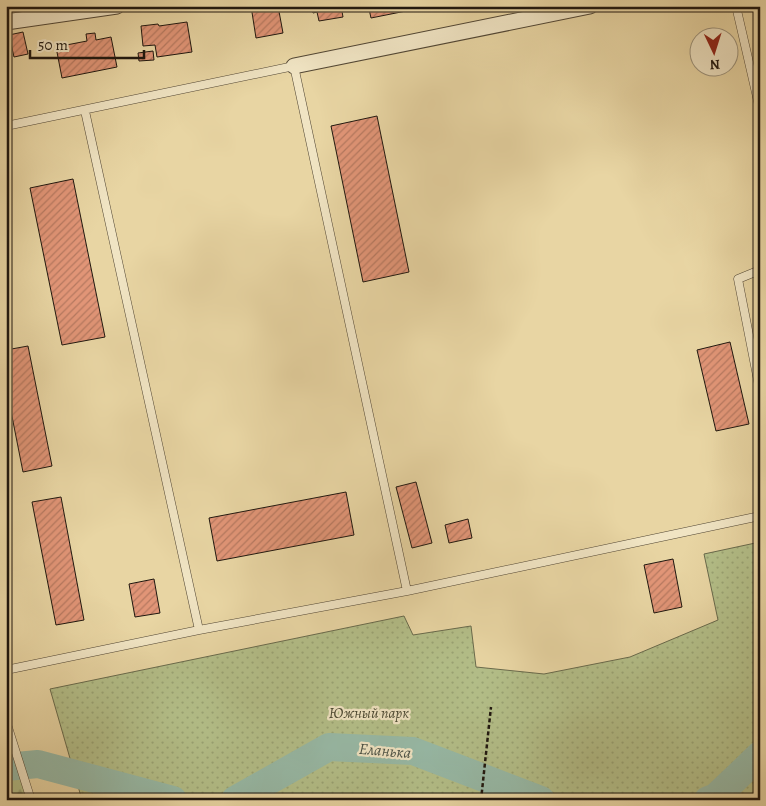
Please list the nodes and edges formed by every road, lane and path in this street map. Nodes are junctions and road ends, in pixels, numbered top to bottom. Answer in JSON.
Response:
{"nodes":[{"id":1,"x":117,"y":6,"type":"edge"},
{"id":2,"x":590,"y":6,"type":"edge"},
{"id":3,"x":736,"y":6,"type":"edge"},
{"id":4,"x":91,"y":8,"type":"edge"},
{"id":5,"x":6,"y":22,"type":"edge"},
{"id":6,"x":294,"y":66,"type":"junction"},
{"id":7,"x":760,"y":110,"type":"edge"},
{"id":8,"x":85,"y":111,"type":"junction"},
{"id":9,"x":6,"y":126,"type":"edge"},
{"id":10,"x":760,"y":270,"type":"edge"},
{"id":11,"x":760,"y":391,"type":"edge"},
{"id":12,"x":760,"y":516,"type":"edge"},
{"id":13,"x":407,"y":591,"type":"junction"},
{"id":14,"x":199,"y":630,"type":"junction"},
{"id":15,"x":6,"y":670,"type":"edge"},
{"id":16,"x":491,"y":707,"type":"dead end"},
{"id":17,"x":6,"y":721,"type":"edge"},
{"id":18,"x":31,"y":800,"type":"edge"},
{"id":19,"x":481,"y":800,"type":"edge"}],
"edges":[{"from":1,"to":4,"type":"street"},
{"from":2,"to":6,"type":"street"},
{"from":3,"to":7,"type":"lane"},
{"from":4,"to":5,"type":"street"},
{"from":6,"to":8,"type":"lane"},
{"from":6,"to":13,"type":"lane"},
{"from":8,"to":9,"type":"lane"},
{"from":8,"to":14,"type":"lane"},
{"from":10,"to":11,"type":"lane"},
{"from":12,"to":13,"type":"lane"},
{"from":13,"to":14,"type":"lane"},
{"from":14,"to":15,"type":"lane"},
{"from":16,"to":19,"type":"path"},
{"from":17,"to":18,"type":"lane"}]}
